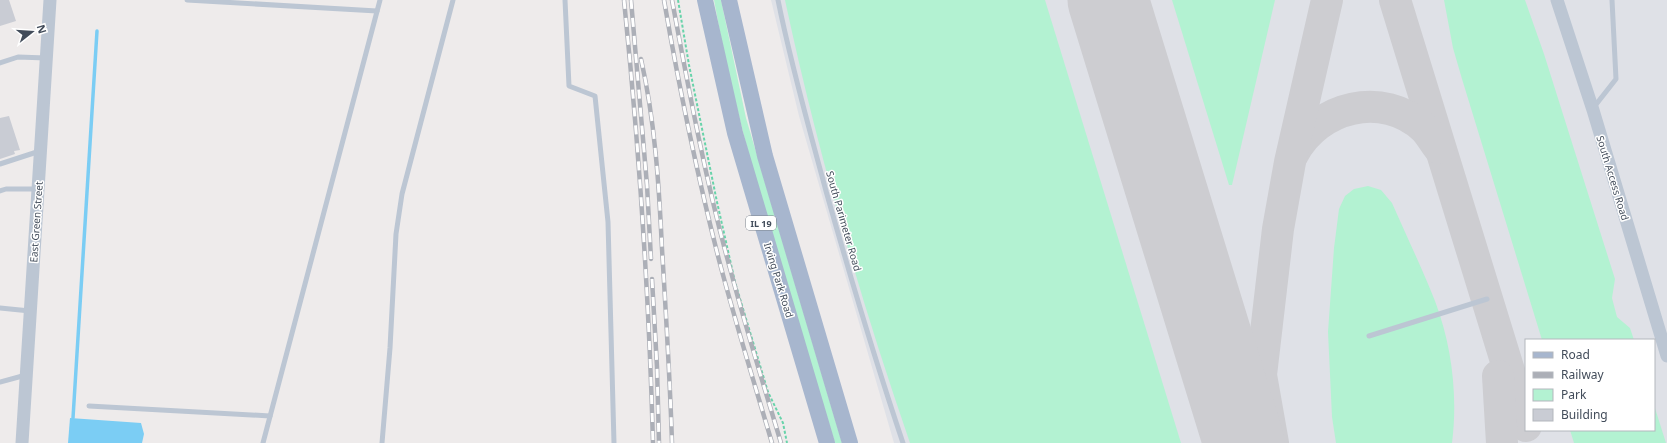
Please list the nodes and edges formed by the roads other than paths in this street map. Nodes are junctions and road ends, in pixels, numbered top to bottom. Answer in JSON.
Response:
{"nodes":[{"id":1,"x":50,"y":0,"type":"edge"},
{"id":2,"x":187,"y":0,"type":"edge"},
{"id":3,"x":380,"y":0,"type":"edge"},
{"id":4,"x":453,"y":0,"type":"edge"},
{"id":5,"x":565,"y":0,"type":"edge"},
{"id":6,"x":706,"y":0,"type":"edge"},
{"id":7,"x":729,"y":0,"type":"edge"},
{"id":8,"x":778,"y":0,"type":"edge"},
{"id":9,"x":1557,"y":0,"type":"edge"},
{"id":10,"x":1612,"y":0,"type":"edge"},
{"id":11,"x":377,"y":11,"type":"junction"},
{"id":12,"x":46,"y":58,"type":"junction"},
{"id":13,"x":0,"y":63,"type":"edge"},
{"id":14,"x":1593,"y":110,"type":"junction"},
{"id":15,"x":41,"y":151,"type":"junction"},
{"id":16,"x":0,"y":164,"type":"edge"},
{"id":17,"x":38,"y":189,"type":"junction"},
{"id":18,"x":0,"y":191,"type":"edge"},
{"id":19,"x":1487,"y":299,"type":"dead end"},
{"id":20,"x":0,"y":308,"type":"edge"},
{"id":21,"x":31,"y":311,"type":"junction"},
{"id":22,"x":1370,"y":336,"type":"dead end"},
{"id":23,"x":1667,"y":356,"type":"edge"},
{"id":24,"x":27,"y":375,"type":"junction"},
{"id":25,"x":0,"y":382,"type":"edge"},
{"id":26,"x":90,"y":406,"type":"dead end"},
{"id":27,"x":270,"y":416,"type":"junction"},
{"id":28,"x":22,"y":443,"type":"edge"},
{"id":29,"x":263,"y":443,"type":"edge"},
{"id":30,"x":382,"y":443,"type":"edge"},
{"id":31,"x":614,"y":443,"type":"edge"},
{"id":32,"x":828,"y":443,"type":"edge"},
{"id":33,"x":850,"y":443,"type":"edge"},
{"id":34,"x":903,"y":443,"type":"edge"}],
"edges":[{"from":1,"to":12,"type":"street","name":"East Green Street"},
{"from":2,"to":11,"type":"lane"},
{"from":3,"to":11,"type":"lane"},
{"from":4,"to":30,"type":"lane"},
{"from":5,"to":31,"type":"lane"},
{"from":6,"to":32,"type":"main road","name":"Irving Park Road","number":"IL 19"},
{"from":7,"to":33,"type":"main road","number":"IL 19"},
{"from":8,"to":34,"type":"lane","name":"South Parimeter Road"},
{"from":9,"to":14,"type":"street","name":"South Access Road"},
{"from":10,"to":14,"type":"lane"},
{"from":11,"to":27,"type":"lane"},
{"from":12,"to":13,"type":"lane"},
{"from":12,"to":15,"type":"street","name":"East Green Street"},
{"from":14,"to":23,"type":"street","name":"South Access Road"},
{"from":15,"to":16,"type":"lane"},
{"from":15,"to":17,"type":"street","name":"East Green Street"},
{"from":17,"to":18,"type":"lane"},
{"from":17,"to":21,"type":"street","name":"East Green Street"},
{"from":19,"to":22,"type":"lane"},
{"from":20,"to":21,"type":"lane"},
{"from":21,"to":24,"type":"street","name":"East Green Street"},
{"from":24,"to":25,"type":"lane"},
{"from":24,"to":28,"type":"street","name":"East Green Street"},
{"from":26,"to":27,"type":"lane"},
{"from":27,"to":29,"type":"lane"}]}
